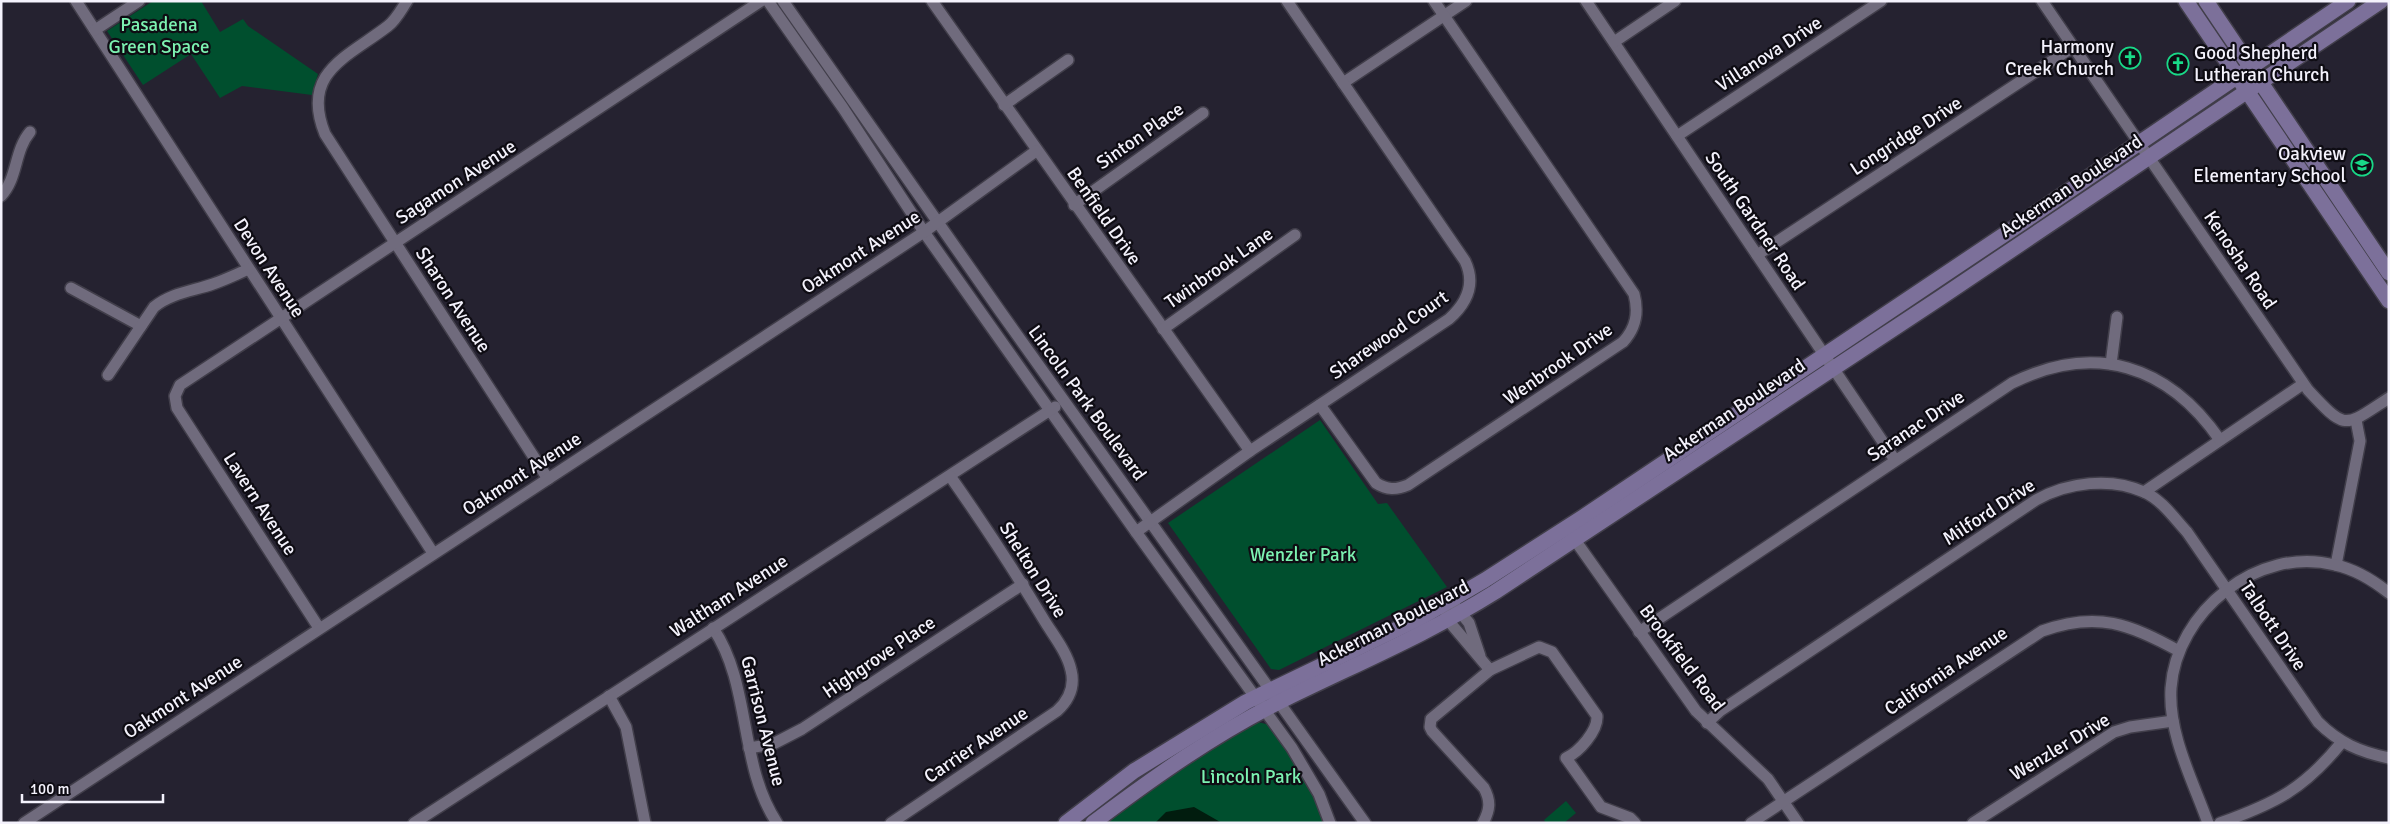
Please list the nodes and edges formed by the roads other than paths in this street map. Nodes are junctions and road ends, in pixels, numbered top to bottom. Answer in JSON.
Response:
{"nodes":[{"id":1,"x":76,"y":1,"type":"edge"},
{"id":2,"x":139,"y":1,"type":"edge"},
{"id":3,"x":407,"y":1,"type":"edge"},
{"id":4,"x":761,"y":1,"type":"edge"},
{"id":5,"x":768,"y":1,"type":"edge"},
{"id":6,"x":783,"y":1,"type":"edge"},
{"id":7,"x":932,"y":1,"type":"edge"},
{"id":8,"x":1286,"y":1,"type":"edge"},
{"id":9,"x":1434,"y":1,"type":"edge"},
{"id":10,"x":1466,"y":1,"type":"edge"},
{"id":11,"x":1586,"y":1,"type":"edge"},
{"id":12,"x":1674,"y":1,"type":"edge"},
{"id":13,"x":1881,"y":1,"type":"edge"},
{"id":14,"x":2042,"y":1,"type":"edge"},
{"id":15,"x":2186,"y":1,"type":"edge"},
{"id":16,"x":2206,"y":1,"type":"edge"},
{"id":17,"x":2348,"y":1,"type":"edge"},
{"id":18,"x":2381,"y":1,"type":"edge"},
{"id":19,"x":2359,"y":7,"type":"edge"},
{"id":20,"x":1444,"y":16,"type":"junction"},
{"id":21,"x":95,"y":30,"type":"junction"},
{"id":22,"x":1614,"y":42,"type":"junction"},
{"id":23,"x":2073,"y":47,"type":"junction"},
{"id":24,"x":1068,"y":60,"type":"dead end"},
{"id":25,"x":2252,"y":68,"type":"junction"},
{"id":26,"x":2238,"y":77,"type":"junction"},
{"id":27,"x":2261,"y":82,"type":"junction"},
{"id":28,"x":1343,"y":83,"type":"junction"},
{"id":29,"x":2248,"y":91,"type":"junction"},
{"id":30,"x":1004,"y":105,"type":"junction"},
{"id":31,"x":1202,"y":113,"type":"dead end"},
{"id":32,"x":30,"y":132,"type":"dead end"},
{"id":33,"x":1677,"y":136,"type":"junction"},
{"id":34,"x":2138,"y":144,"type":"junction"},
{"id":35,"x":1036,"y":151,"type":"junction"},
{"id":36,"x":2148,"y":158,"type":"junction"},
{"id":37,"x":1,"y":196,"type":"edge"},
{"id":38,"x":1074,"y":205,"type":"junction"},
{"id":39,"x":938,"y":223,"type":"junction"},
{"id":40,"x":924,"y":232,"type":"junction"},
{"id":41,"x":1295,"y":236,"type":"dead end"},
{"id":42,"x":395,"y":243,"type":"junction"},
{"id":43,"x":1757,"y":255,"type":"junction"},
{"id":44,"x":249,"y":269,"type":"junction"},
{"id":45,"x":2389,"y":273,"type":"edge"},
{"id":46,"x":71,"y":288,"type":"dead end"},
{"id":47,"x":2389,"y":301,"type":"edge"},
{"id":48,"x":2117,"y":317,"type":"dead end"},
{"id":49,"x":281,"y":318,"type":"junction"},
{"id":50,"x":141,"y":326,"type":"junction"},
{"id":51,"x":1163,"y":329,"type":"junction"},
{"id":52,"x":1829,"y":361,"type":"junction"},
{"id":53,"x":2110,"y":364,"type":"junction"},
{"id":54,"x":108,"y":375,"type":"dead end"},
{"id":55,"x":2303,"y":384,"type":"junction"},
{"id":56,"x":175,"y":396,"type":"joint"},
{"id":57,"x":2389,"y":398,"type":"edge"},
{"id":58,"x":1064,"y":401,"type":"junction"},
{"id":59,"x":1320,"y":405,"type":"junction"},
{"id":60,"x":1050,"y":411,"type":"junction"},
{"id":61,"x":2356,"y":420,"type":"junction"},
{"id":62,"x":2220,"y":440,"type":"junction"},
{"id":63,"x":1250,"y":451,"type":"junction"},
{"id":64,"x":1895,"y":460,"type":"junction"},
{"id":65,"x":950,"y":476,"type":"junction"},
{"id":66,"x":548,"y":478,"type":"junction"},
{"id":67,"x":2144,"y":492,"type":"junction"},
{"id":68,"x":1150,"y":521,"type":"junction"},
{"id":69,"x":1136,"y":532,"type":"junction"},
{"id":70,"x":1570,"y":534,"type":"junction"},
{"id":71,"x":433,"y":554,"type":"junction"},
{"id":72,"x":2336,"y":565,"type":"junction"},
{"id":73,"x":1022,"y":584,"type":"junction"},
{"id":74,"x":2227,"y":590,"type":"junction"},
{"id":75,"x":2389,"y":593,"type":"edge"},
{"id":76,"x":1447,"y":603,"type":"junction"},
{"id":77,"x":1456,"y":616,"type":"junction"},
{"id":78,"x":319,"y":628,"type":"junction"},
{"id":79,"x":714,"y":628,"type":"junction"},
{"id":80,"x":1639,"y":632,"type":"junction"},
{"id":81,"x":2179,"y":651,"type":"junction"},
{"id":82,"x":1490,"y":670,"type":"junction"},
{"id":83,"x":1071,"y":688,"type":"joint"},
{"id":84,"x":1262,"y":693,"type":"junction"},
{"id":85,"x":609,"y":696,"type":"junction"},
{"id":86,"x":1272,"y":706,"type":"junction"},
{"id":87,"x":2173,"y":720,"type":"junction"},
{"id":88,"x":1708,"y":722,"type":"junction"},
{"id":89,"x":2342,"y":742,"type":"junction"},
{"id":90,"x":749,"y":748,"type":"junction"},
{"id":91,"x":2389,"y":758,"type":"edge"},
{"id":92,"x":1783,"y":801,"type":"junction"},
{"id":93,"x":24,"y":823,"type":"edge"},
{"id":94,"x":415,"y":823,"type":"edge"},
{"id":95,"x":645,"y":823,"type":"edge"},
{"id":96,"x":777,"y":823,"type":"edge"},
{"id":97,"x":891,"y":823,"type":"edge"},
{"id":98,"x":1066,"y":823,"type":"edge"},
{"id":99,"x":1093,"y":823,"type":"edge"},
{"id":100,"x":1330,"y":823,"type":"edge"},
{"id":101,"x":1365,"y":823,"type":"edge"},
{"id":102,"x":1483,"y":823,"type":"edge"},
{"id":103,"x":1635,"y":823,"type":"edge"},
{"id":104,"x":1751,"y":823,"type":"edge"},
{"id":105,"x":1798,"y":823,"type":"edge"},
{"id":106,"x":1973,"y":823,"type":"edge"},
{"id":107,"x":2208,"y":823,"type":"edge"},
{"id":108,"x":2220,"y":823,"type":"edge"}],
"edges":[{"from":1,"to":21,"type":"street","name":"Devon Avenue"},
{"from":2,"to":21,"type":"street"},
{"from":3,"to":42,"type":"street","name":"Sharon Avenue"},
{"from":4,"to":42,"type":"street","name":"Sagamon Avenue"},
{"from":5,"to":40,"type":"street","name":"Lincoln Park Boulevard"},
{"from":6,"to":39,"type":"street","name":"Lincoln Park Boulevard"},
{"from":7,"to":30,"type":"street","name":"Benfield Drive"},
{"from":8,"to":28,"type":"street","name":"Sharewood Court"},
{"from":9,"to":20,"type":"street","name":"Wenbrook Drive"},
{"from":10,"to":20,"type":"street"},
{"from":11,"to":22,"type":"street","name":"South Gardner Road"},
{"from":12,"to":22,"type":"street"},
{"from":13,"to":33,"type":"street","name":"Villanova Drive"},
{"from":14,"to":23,"type":"street","name":"Kenosha Road"},
{"from":15,"to":26,"type":"street"},
{"from":16,"to":25,"type":"street"},
{"from":17,"to":25,"type":"street","name":"Ackerman Boulevard"},
{"from":18,"to":19,"type":"street","name":"Ackerman Boulevard"},
{"from":19,"to":27,"type":"street","name":"Ackerman Boulevard"},
{"from":20,"to":28,"type":"street"},
{"from":20,"to":59,"type":"street","name":"Wenbrook Drive"},
{"from":21,"to":44,"type":"street","name":"Devon Avenue"},
{"from":22,"to":33,"type":"street","name":"South Gardner Road"},
{"from":23,"to":34,"type":"street","name":"Kenosha Road"},
{"from":23,"to":43,"type":"street","name":"Longridge Drive"},
{"from":24,"to":30,"type":"street"},
{"from":25,"to":26,"type":"street","name":"Ackerman Boulevard"},
{"from":25,"to":27,"type":"street"},
{"from":26,"to":29,"type":"street"},
{"from":26,"to":34,"type":"street","name":"Ackerman Boulevard"},
{"from":27,"to":29,"type":"street","name":"Ackerman Boulevard"},
{"from":27,"to":45,"type":"street"},
{"from":28,"to":59,"type":"street","name":"Sharewood Court"},
{"from":29,"to":36,"type":"street","name":"Ackerman Boulevard"},
{"from":29,"to":47,"type":"street"},
{"from":30,"to":35,"type":"street","name":"Benfield Drive"},
{"from":31,"to":38,"type":"street","name":"Sinton Place"},
{"from":32,"to":37,"type":"street"},
{"from":33,"to":43,"type":"street","name":"South Gardner Road"},
{"from":34,"to":36,"type":"street","name":"Kenosha Road"},
{"from":34,"to":52,"type":"street","name":"Ackerman Boulevard"},
{"from":35,"to":38,"type":"street","name":"Benfield Drive"},
{"from":35,"to":39,"type":"street","name":"Oakmont Avenue"},
{"from":36,"to":52,"type":"street","name":"Ackerman Boulevard"},
{"from":36,"to":55,"type":"street","name":"Kenosha Road"},
{"from":38,"to":51,"type":"street","name":"Benfield Drive"},
{"from":39,"to":40,"type":"street","name":"Oakmont Avenue"},
{"from":39,"to":58,"type":"street","name":"Lincoln Park Boulevard"},
{"from":40,"to":60,"type":"street","name":"Lincoln Park Boulevard"},
{"from":40,"to":66,"type":"street","name":"Oakmont Avenue"},
{"from":41,"to":51,"type":"street","name":"Twinbrook Lane"},
{"from":42,"to":49,"type":"street","name":"Sagamon Avenue"},
{"from":42,"to":66,"type":"street","name":"Sharon Avenue"},
{"from":43,"to":52,"type":"street","name":"South Gardner Road"},
{"from":44,"to":49,"type":"street","name":"Devon Avenue"},
{"from":44,"to":50,"type":"street"},
{"from":46,"to":50,"type":"street"},
{"from":48,"to":53,"type":"street"},
{"from":49,"to":56,"type":"street","name":"Sagamon Avenue"},
{"from":49,"to":71,"type":"street","name":"Devon Avenue"},
{"from":50,"to":54,"type":"street"},
{"from":51,"to":63,"type":"street","name":"Benfield Drive"},
{"from":52,"to":64,"type":"street","name":"South Gardner Road"},
{"from":52,"to":70,"type":"street","name":"Ackerman Boulevard"},
{"from":53,"to":62,"type":"street","name":"Saranac Drive"},
{"from":53,"to":64,"type":"street","name":"Saranac Drive"},
{"from":55,"to":61,"type":"street","name":"Kenosha Road"},
{"from":55,"to":62,"type":"street"},
{"from":56,"to":78,"type":"street","name":"Lavern Avenue"},
{"from":57,"to":61,"type":"street"},
{"from":58,"to":60,"type":"street","name":"Waltham Avenue"},
{"from":58,"to":68,"type":"street","name":"Lincoln Park Boulevard"},
{"from":59,"to":63,"type":"street","name":"Sharewood Court"},
{"from":60,"to":65,"type":"street","name":"Waltham Avenue"},
{"from":60,"to":69,"type":"street","name":"Lincoln Park Boulevard"},
{"from":61,"to":72,"type":"street"},
{"from":62,"to":67,"type":"street"},
{"from":63,"to":68,"type":"street","name":"Sharewood Court"},
{"from":64,"to":80,"type":"street","name":"Saranac Drive"},
{"from":65,"to":73,"type":"street","name":"Shelton Drive"},
{"from":65,"to":79,"type":"street","name":"Waltham Avenue"},
{"from":66,"to":71,"type":"street","name":"Oakmont Avenue"},
{"from":67,"to":74,"type":"street","name":"Talbott Drive"},
{"from":67,"to":88,"type":"street","name":"Milford Drive"},
{"from":68,"to":69,"type":"street","name":"Sharewood Court"},
{"from":68,"to":84,"type":"street","name":"Lincoln Park Boulevard"},
{"from":69,"to":84,"type":"street","name":"Lincoln Park Boulevard"},
{"from":70,"to":76,"type":"street","name":"Ackerman Boulevard"},
{"from":70,"to":77,"type":"street","name":"Ackerman Boulevard"},
{"from":70,"to":80,"type":"street","name":"Brookfield Road"},
{"from":71,"to":78,"type":"street","name":"Oakmont Avenue"},
{"from":72,"to":74,"type":"street"},
{"from":72,"to":75,"type":"street"},
{"from":73,"to":83,"type":"street","name":"Shelton Drive"},
{"from":73,"to":90,"type":"street","name":"Highgrove Place"},
{"from":74,"to":81,"type":"street"},
{"from":74,"to":89,"type":"street","name":"Talbott Drive"},
{"from":76,"to":77,"type":"street"},
{"from":76,"to":84,"type":"street","name":"Ackerman Boulevard"},
{"from":77,"to":82,"type":"street"},
{"from":77,"to":86,"type":"street","name":"Ackerman Boulevard"},
{"from":78,"to":93,"type":"street","name":"Oakmont Avenue"},
{"from":79,"to":85,"type":"street","name":"Waltham Avenue"},
{"from":79,"to":90,"type":"street","name":"Garrison Avenue"},
{"from":80,"to":88,"type":"street","name":"Brookfield Road"},
{"from":81,"to":87,"type":"street"},
{"from":81,"to":92,"type":"street","name":"California Avenue"},
{"from":82,"to":102,"type":"street"},
{"from":82,"to":103,"type":"street"},
{"from":83,"to":97,"type":"street","name":"Carrier Avenue"},
{"from":84,"to":86,"type":"street","name":"Lincoln Park Boulevard"},
{"from":84,"to":98,"type":"street","name":"Ackerman Boulevard"},
{"from":85,"to":94,"type":"street","name":"Waltham Avenue"},
{"from":85,"to":95,"type":"street"},
{"from":86,"to":99,"type":"street","name":"Ackerman Boulevard"},
{"from":86,"to":100,"type":"street","name":"Lincoln Park Boulevard"},
{"from":86,"to":101,"type":"street","name":"Lincoln Park Boulevard"},
{"from":87,"to":106,"type":"street","name":"Wenzler Drive"},
{"from":87,"to":107,"type":"street"},
{"from":88,"to":92,"type":"street","name":"Brookfield Road"},
{"from":89,"to":91,"type":"street","name":"Talbott Drive"},
{"from":89,"to":108,"type":"street"},
{"from":90,"to":96,"type":"street","name":"Garrison Avenue"},
{"from":92,"to":104,"type":"street","name":"California Avenue"},
{"from":92,"to":105,"type":"street","name":"Brookfield Road"}]}
